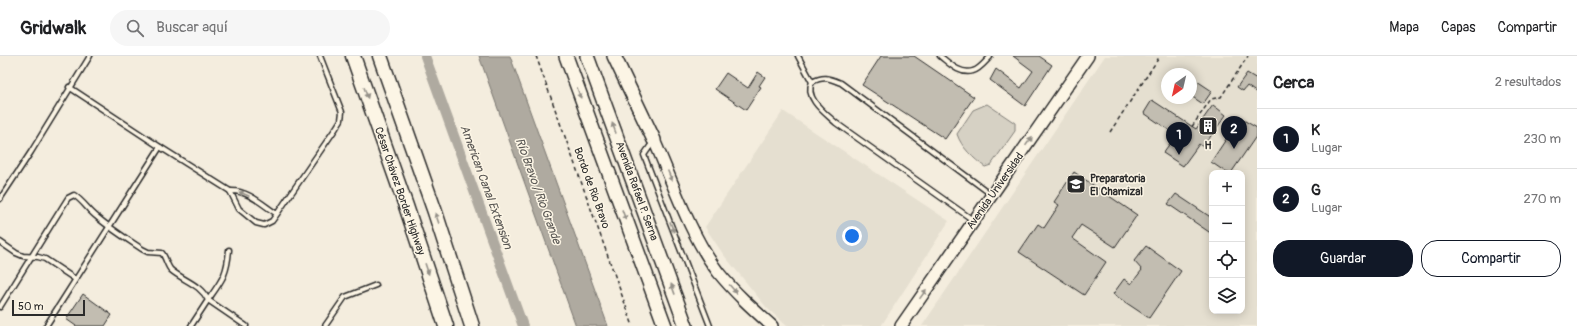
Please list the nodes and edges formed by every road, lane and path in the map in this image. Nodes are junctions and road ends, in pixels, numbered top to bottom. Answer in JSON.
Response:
{"nodes":[{"id":1,"x":90,"y":56,"type":"edge"},
{"id":2,"x":320,"y":56,"type":"edge"},
{"id":3,"x":353,"y":56,"type":"edge"},
{"id":4,"x":380,"y":56,"type":"edge"},
{"id":5,"x":536,"y":56,"type":"edge"},
{"id":6,"x":566,"y":56,"type":"edge"},
{"id":7,"x":587,"y":56,"type":"edge"},
{"id":8,"x":614,"y":56,"type":"edge"},
{"id":9,"x":798,"y":56,"type":"edge"},
{"id":10,"x":940,"y":56,"type":"edge"},
{"id":11,"x":1160,"y":56,"type":"edge"},
{"id":12,"x":1248,"y":56,"type":"edge"},
{"id":13,"x":990,"y":57,"type":"dead end"},
{"id":14,"x":1085,"y":57,"type":"edge"},
{"id":15,"x":812,"y":82,"type":"junction"},
{"id":16,"x":69,"y":87,"type":"junction"},
{"id":17,"x":1110,"y":132,"type":"dead end"},
{"id":18,"x":654,"y":140,"type":"junction"},
{"id":19,"x":1180,"y":144,"type":"dead end"},
{"id":20,"x":160,"y":147,"type":"junction"},
{"id":21,"x":230,"y":191,"type":"junction"},
{"id":22,"x":992,"y":195,"type":"junction"},
{"id":23,"x":0,"y":200,"type":"edge"},
{"id":24,"x":277,"y":214,"type":"junction"},
{"id":25,"x":973,"y":221,"type":"junction"},
{"id":26,"x":109,"y":227,"type":"junction"},
{"id":27,"x":0,"y":242,"type":"edge"},
{"id":28,"x":229,"y":250,"type":"dead end"},
{"id":29,"x":32,"y":257,"type":"junction"},
{"id":30,"x":75,"y":280,"type":"junction"},
{"id":31,"x":376,"y":285,"type":"dead end"},
{"id":32,"x":208,"y":300,"type":"junction"},
{"id":33,"x":0,"y":307,"type":"edge"},
{"id":34,"x":472,"y":324,"type":"edge"},
{"id":35,"x":46,"y":326,"type":"edge"},
{"id":36,"x":191,"y":326,"type":"edge"},
{"id":37,"x":246,"y":326,"type":"edge"},
{"id":38,"x":325,"y":326,"type":"edge"},
{"id":39,"x":446,"y":326,"type":"edge"},
{"id":40,"x":633,"y":326,"type":"edge"},
{"id":41,"x":665,"y":326,"type":"edge"},
{"id":42,"x":686,"y":326,"type":"edge"},
{"id":43,"x":710,"y":326,"type":"edge"},
{"id":44,"x":772,"y":326,"type":"edge"},
{"id":45,"x":901,"y":326,"type":"edge"}],
"edges":[{"from":1,"to":16,"type":"lane"},
{"from":2,"to":24,"type":"lane"},
{"from":3,"to":39,"type":"highway","name":"César Chávez Border Highway","one_way":true},
{"from":34,"to":4,"type":"highway","one_way":true},
{"from":5,"to":40,"type":"path","name":"Bordo de Rio Bravo"},
{"from":6,"to":41,"type":"highway","name":"Avenida Rafael P. Serna","one_way":true},
{"from":42,"to":7,"type":"highway","name":"Avenida Rafael P. Serna","one_way":true},
{"from":8,"to":18,"type":"highway"},
{"from":9,"to":15,"type":"lane"},
{"from":10,"to":13,"type":"lane"},
{"from":11,"to":17,"type":"path"},
{"from":12,"to":19,"type":"path"},
{"from":22,"to":14,"type":"main road","name":"Avenida Universidad","one_way":true},
{"from":15,"to":22,"type":"lane"},
{"from":15,"to":25,"type":"lane"},
{"from":16,"to":20,"type":"lane"},
{"from":16,"to":23,"type":"lane"},
{"from":18,"to":43,"type":"lane","one_way":true},
{"from":18,"to":44,"type":"main road","one_way":true},
{"from":20,"to":21,"type":"lane"},
{"from":20,"to":26,"type":"lane"},
{"from":24,"to":21,"type":"lane","one_way":true},
{"from":21,"to":24,"type":"lane"},
{"from":22,"to":25,"type":"main road","name":"Avenida Universidad"},
{"from":45,"to":25,"type":"main road","name":"Avenida Universidad","one_way":true},
{"from":26,"to":29,"type":"lane"},
{"from":26,"to":30,"type":"lane"},
{"from":26,"to":32,"type":"lane"},
{"from":27,"to":29,"type":"lane"},
{"from":28,"to":32,"type":"lane"},
{"from":29,"to":30,"type":"lane"},
{"from":29,"to":33,"type":"lane"},
{"from":30,"to":35,"type":"lane"},
{"from":31,"to":38,"type":"lane"},
{"from":32,"to":36,"type":"lane"},
{"from":32,"to":37,"type":"lane"}]}
